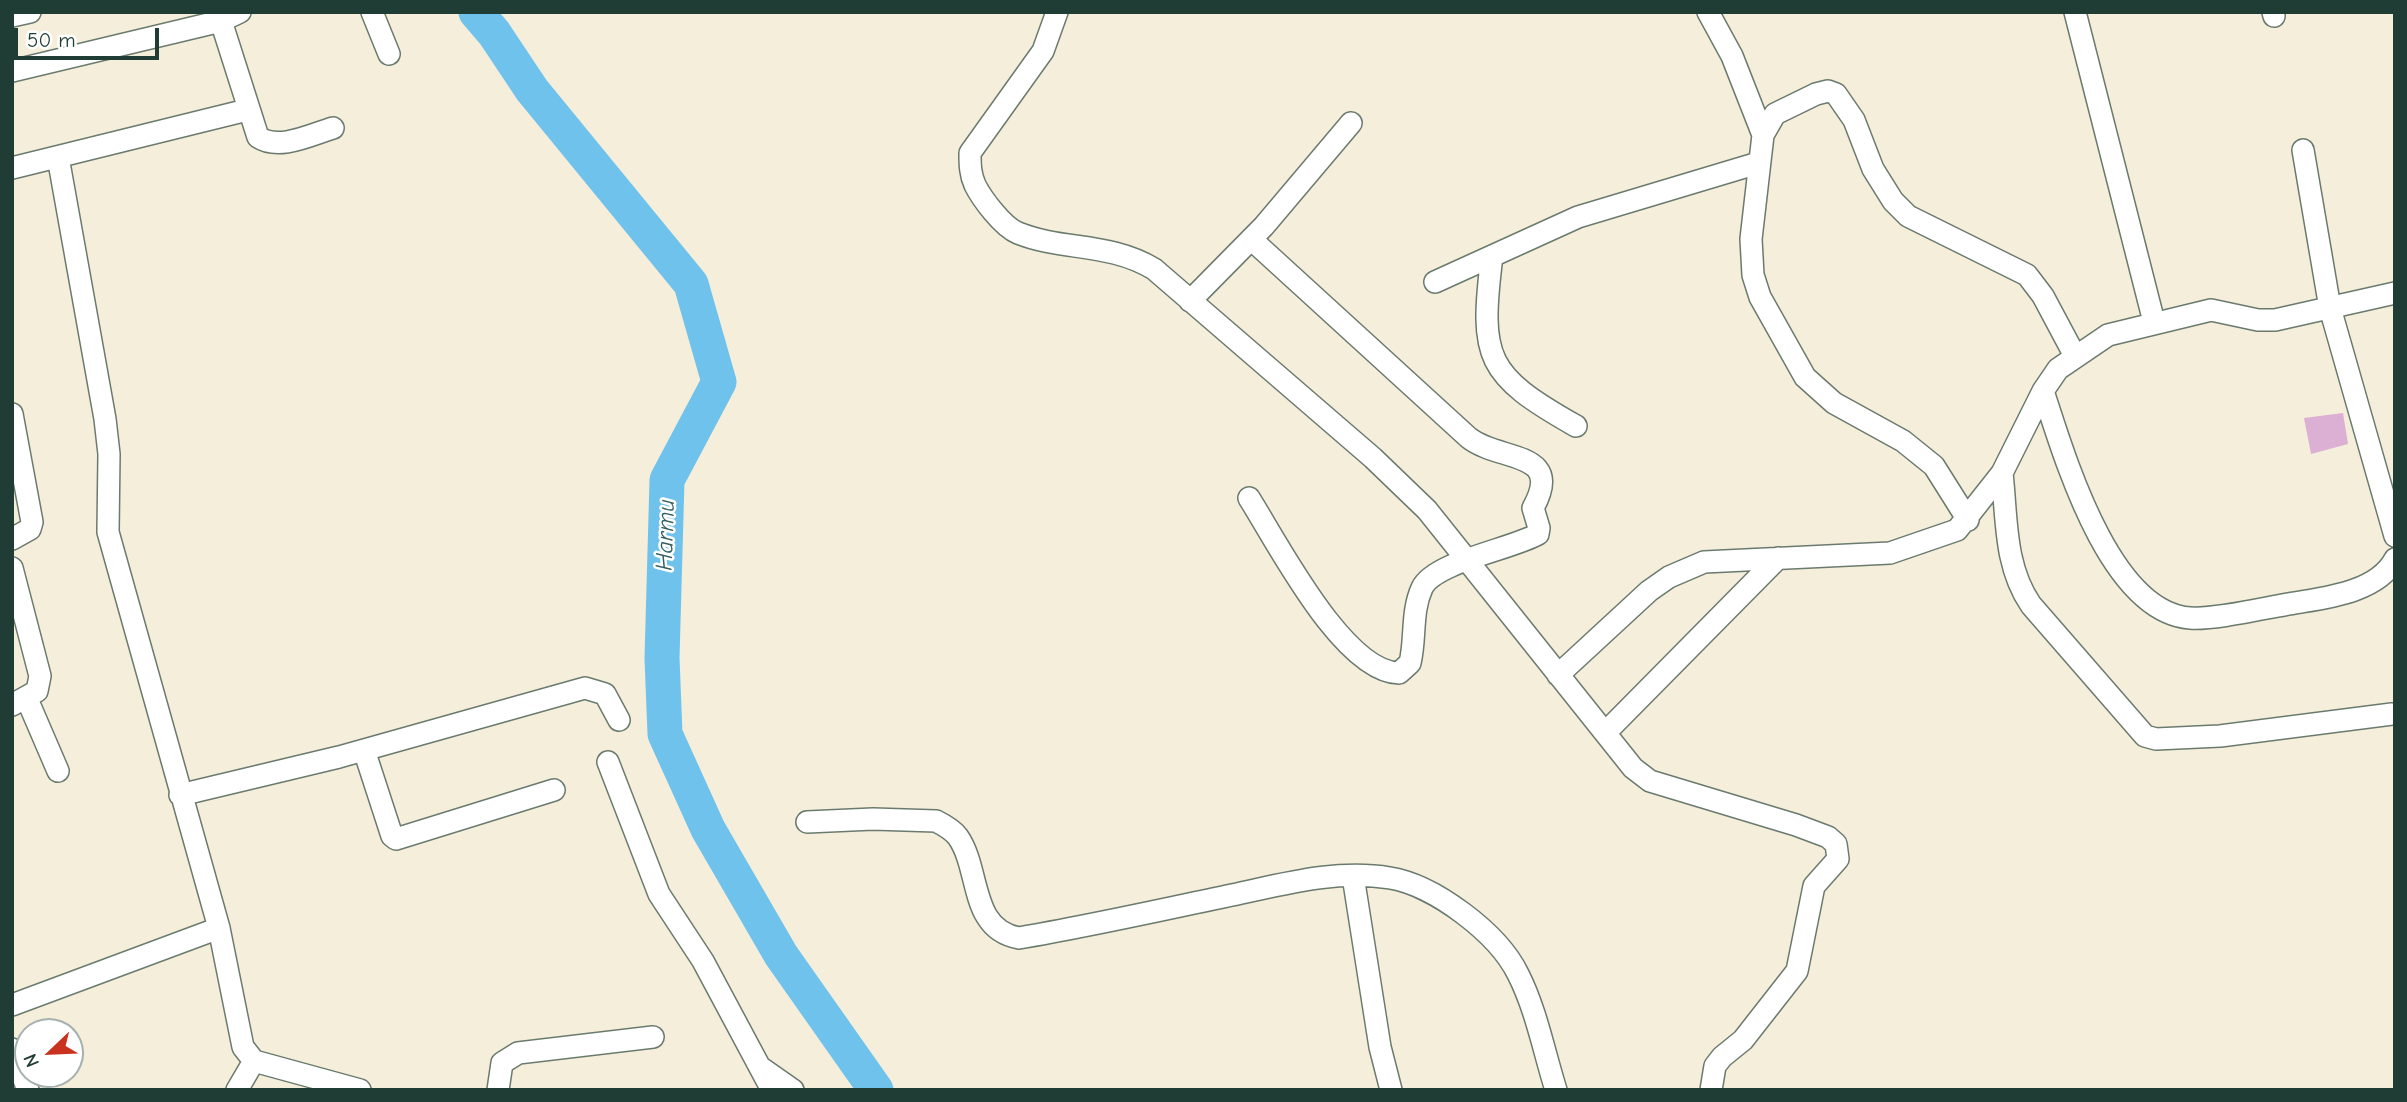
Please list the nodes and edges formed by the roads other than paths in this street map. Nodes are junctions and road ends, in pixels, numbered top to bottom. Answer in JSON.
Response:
{"nodes":[{"id":1,"x":30,"y":12,"type":"edge"},
{"id":2,"x":372,"y":12,"type":"edge"},
{"id":3,"x":1057,"y":12,"type":"edge"},
{"id":4,"x":1708,"y":12,"type":"edge"},
{"id":5,"x":2075,"y":12,"type":"edge"},
{"id":6,"x":12,"y":16,"type":"edge"},
{"id":7,"x":231,"y":16,"type":"edge"},
{"id":8,"x":389,"y":54,"type":"dead end"},
{"id":9,"x":12,"y":71,"type":"edge"},
{"id":10,"x":247,"y":110,"type":"junction"},
{"id":11,"x":1350,"y":124,"type":"dead end"},
{"id":12,"x":333,"y":128,"type":"dead end"},
{"id":13,"x":1763,"y":135,"type":"junction"},
{"id":14,"x":2303,"y":150,"type":"dead end"},
{"id":15,"x":58,"y":156,"type":"junction"},
{"id":16,"x":1758,"y":163,"type":"junction"},
{"id":17,"x":12,"y":168,"type":"edge"},
{"id":18,"x":1251,"y":239,"type":"junction"},
{"id":19,"x":1492,"y":256,"type":"junction"},
{"id":20,"x":1434,"y":282,"type":"dead end"},
{"id":21,"x":2395,"y":293,"type":"edge"},
{"id":22,"x":1190,"y":301,"type":"junction"},
{"id":23,"x":2330,"y":308,"type":"junction"},
{"id":24,"x":2154,"y":323,"type":"junction"},
{"id":25,"x":2075,"y":356,"type":"junction"},
{"id":26,"x":2043,"y":391,"type":"junction"},
{"id":27,"x":12,"y":414,"type":"edge"},
{"id":28,"x":1576,"y":426,"type":"dead end"},
{"id":29,"x":2002,"y":473,"type":"junction"},
{"id":30,"x":1249,"y":498,"type":"dead end"},
{"id":31,"x":1968,"y":520,"type":"junction"},
{"id":32,"x":2395,"y":536,"type":"edge"},
{"id":33,"x":12,"y":539,"type":"edge"},
{"id":34,"x":1779,"y":558,"type":"junction"},
{"id":35,"x":2395,"y":559,"type":"edge"},
{"id":36,"x":1468,"y":561,"type":"junction"},
{"id":37,"x":12,"y":568,"type":"edge"},
{"id":38,"x":1558,"y":676,"type":"junction"},
{"id":39,"x":19,"y":702,"type":"edge"},
{"id":40,"x":2392,"y":714,"type":"dead end"},
{"id":41,"x":619,"y":720,"type":"dead end"},
{"id":42,"x":1605,"y":733,"type":"junction"},
{"id":43,"x":364,"y":750,"type":"junction"},
{"id":44,"x":608,"y":762,"type":"dead end"},
{"id":45,"x":58,"y":771,"type":"dead end"},
{"id":46,"x":554,"y":790,"type":"dead end"},
{"id":47,"x":180,"y":795,"type":"junction"},
{"id":48,"x":807,"y":822,"type":"dead end"},
{"id":49,"x":1353,"y":876,"type":"junction"},
{"id":50,"x":219,"y":929,"type":"junction"},
{"id":51,"x":12,"y":1005,"type":"edge"},
{"id":52,"x":653,"y":1037,"type":"dead end"},
{"id":53,"x":12,"y":1049,"type":"edge"},
{"id":54,"x":254,"y":1061,"type":"junction"},
{"id":55,"x":761,"y":1067,"type":"junction"},
{"id":56,"x":314,"y":1083,"type":"edge"},
{"id":57,"x":28,"y":1090,"type":"edge"},
{"id":58,"x":237,"y":1090,"type":"edge"},
{"id":59,"x":360,"y":1090,"type":"edge"},
{"id":60,"x":498,"y":1090,"type":"edge"},
{"id":61,"x":772,"y":1090,"type":"edge"},
{"id":62,"x":793,"y":1090,"type":"edge"},
{"id":63,"x":1391,"y":1090,"type":"edge"},
{"id":64,"x":1556,"y":1090,"type":"edge"},
{"id":65,"x":1711,"y":1090,"type":"edge"}],
"edges":[{"from":1,"to":6,"type":"street"},
{"from":2,"to":8,"type":"street"},
{"from":3,"to":22,"type":"street"},
{"from":4,"to":13,"type":"street"},
{"from":5,"to":24,"type":"street"},
{"from":7,"to":9,"type":"street"},
{"from":7,"to":10,"type":"street"},
{"from":10,"to":12,"type":"street"},
{"from":10,"to":15,"type":"street"},
{"from":11,"to":18,"type":"street"},
{"from":13,"to":16,"type":"street"},
{"from":13,"to":25,"type":"street"},
{"from":14,"to":23,"type":"street"},
{"from":15,"to":17,"type":"street"},
{"from":15,"to":47,"type":"street"},
{"from":16,"to":19,"type":"street"},
{"from":16,"to":31,"type":"street"},
{"from":18,"to":22,"type":"street"},
{"from":18,"to":36,"type":"street"},
{"from":19,"to":20,"type":"street"},
{"from":19,"to":28,"type":"street"},
{"from":21,"to":23,"type":"street"},
{"from":22,"to":36,"type":"street"},
{"from":23,"to":24,"type":"street"},
{"from":23,"to":32,"type":"street"},
{"from":24,"to":25,"type":"street"},
{"from":25,"to":26,"type":"street"},
{"from":26,"to":29,"type":"street"},
{"from":26,"to":35,"type":"street"},
{"from":27,"to":33,"type":"street"},
{"from":29,"to":31,"type":"street"},
{"from":29,"to":40,"type":"street"},
{"from":30,"to":36,"type":"street"},
{"from":31,"to":34,"type":"street"},
{"from":34,"to":38,"type":"street"},
{"from":34,"to":42,"type":"street"},
{"from":36,"to":38,"type":"street"},
{"from":37,"to":39,"type":"street"},
{"from":38,"to":42,"type":"street"},
{"from":39,"to":45,"type":"street"},
{"from":41,"to":43,"type":"street"},
{"from":42,"to":65,"type":"street"},
{"from":43,"to":46,"type":"street"},
{"from":43,"to":47,"type":"street"},
{"from":44,"to":55,"type":"street"},
{"from":47,"to":50,"type":"street"},
{"from":48,"to":49,"type":"street"},
{"from":49,"to":63,"type":"street"},
{"from":49,"to":64,"type":"street"},
{"from":50,"to":51,"type":"street"},
{"from":50,"to":54,"type":"street"},
{"from":52,"to":60,"type":"street"},
{"from":53,"to":57,"type":"street"},
{"from":54,"to":56,"type":"street"},
{"from":54,"to":58,"type":"street"},
{"from":55,"to":61,"type":"street"},
{"from":55,"to":62,"type":"street"},
{"from":56,"to":59,"type":"street"}]}
